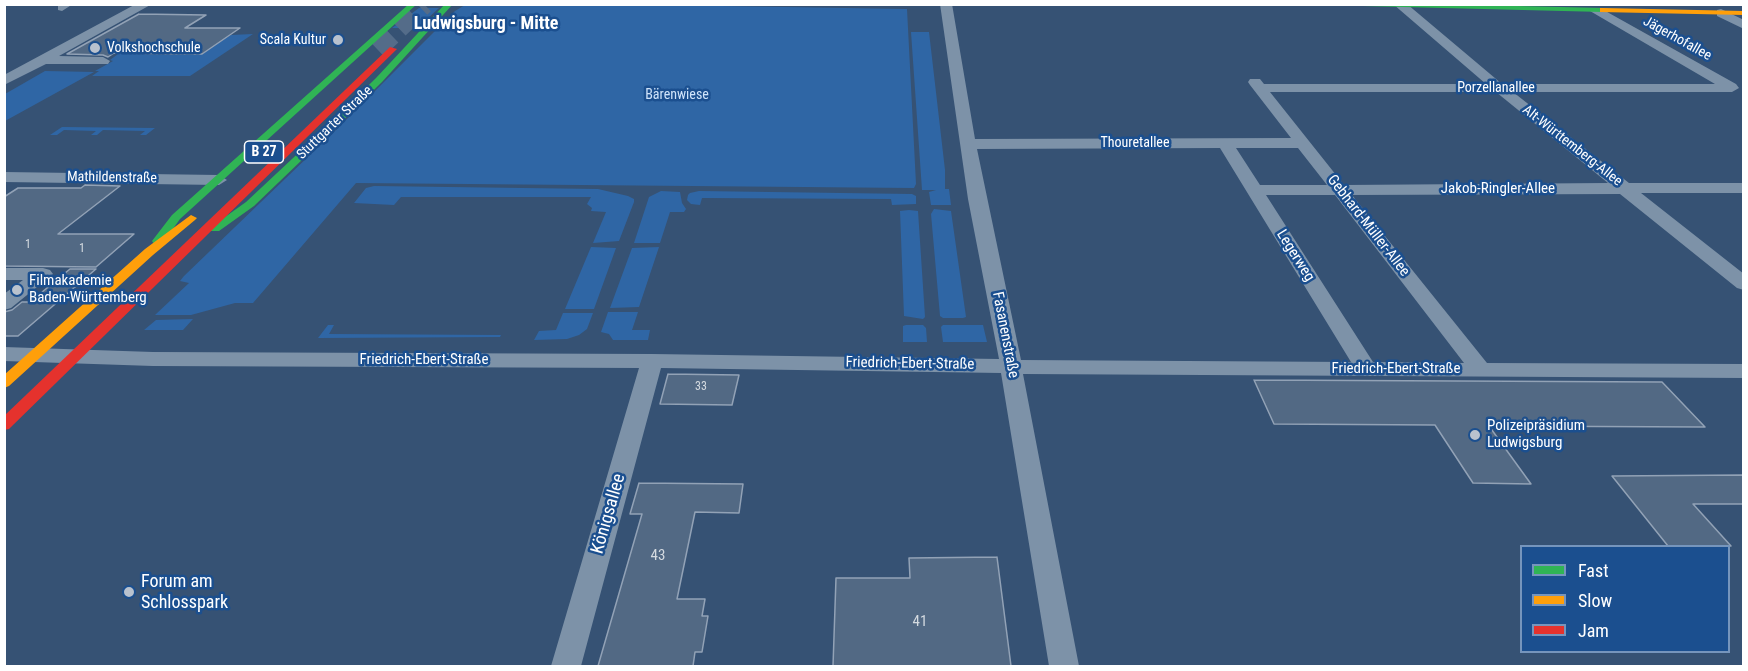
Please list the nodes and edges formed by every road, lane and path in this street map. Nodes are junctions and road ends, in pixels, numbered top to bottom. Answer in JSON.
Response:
{"nodes":[{"id":1,"x":146,"y":4,"type":"edge"},
{"id":2,"x":414,"y":4,"type":"edge"},
{"id":3,"x":450,"y":4,"type":"edge"},
{"id":4,"x":946,"y":4,"type":"edge"},
{"id":5,"x":1286,"y":4,"type":"edge"},
{"id":6,"x":1400,"y":6,"type":"edge"},
{"id":7,"x":1663,"y":8,"type":"edge"},
{"id":8,"x":1596,"y":11,"type":"junction"},
{"id":9,"x":1721,"y":13,"type":"junction"},
{"id":10,"x":1743,"y":13,"type":"edge"},
{"id":11,"x":1743,"y":25,"type":"edge"},
{"id":12,"x":380,"y":33,"type":"junction"},
{"id":13,"x":419,"y":38,"type":"junction"},
{"id":14,"x":377,"y":49,"type":"tunnel mouth"},
{"id":15,"x":393,"y":49,"type":"tunnel mouth"},
{"id":16,"x":52,"y":60,"type":"junction"},
{"id":17,"x":104,"y":61,"type":"dead end"},
{"id":18,"x":4,"y":81,"type":"edge"},
{"id":19,"x":1257,"y":85,"type":"joint"},
{"id":20,"x":1498,"y":88,"type":"junction"},
{"id":21,"x":5,"y":90,"type":"edge"},
{"id":22,"x":1738,"y":90,"type":"edge"},
{"id":23,"x":1225,"y":143,"type":"junction"},
{"id":24,"x":1302,"y":143,"type":"junction"},
{"id":25,"x":968,"y":144,"type":"junction"},
{"id":26,"x":4,"y":177,"type":"edge"},
{"id":27,"x":219,"y":180,"type":"junction"},
{"id":28,"x":1743,"y":188,"type":"edge"},
{"id":29,"x":1625,"y":189,"type":"junction"},
{"id":30,"x":1253,"y":190,"type":"junction"},
{"id":31,"x":1340,"y":190,"type":"junction"},
{"id":32,"x":149,"y":252,"type":"junction"},
{"id":33,"x":182,"y":254,"type":"junction"},
{"id":34,"x":4,"y":274,"type":"edge"},
{"id":35,"x":1743,"y":284,"type":"edge"},
{"id":36,"x":6,"y":302,"type":"edge"},
{"id":37,"x":4,"y":354,"type":"edge"},
{"id":38,"x":36,"y":354,"type":"junction"},
{"id":39,"x":76,"y":357,"type":"junction"},
{"id":40,"x":652,"y":361,"type":"junction"},
{"id":41,"x":1011,"y":365,"type":"junction"},
{"id":42,"x":1366,"y":369,"type":"junction"},
{"id":43,"x":1481,"y":370,"type":"junction"},
{"id":44,"x":1743,"y":371,"type":"edge"},
{"id":45,"x":4,"y":383,"type":"edge"},
{"id":46,"x":4,"y":425,"type":"edge"},
{"id":47,"x":566,"y":666,"type":"edge"},
{"id":48,"x":1064,"y":666,"type":"edge"}],
"edges":[{"from":1,"to":16,"type":"street"},
{"from":2,"to":12,"type":"main road","name":"Stuttgarter Straße"},
{"from":3,"to":13,"type":"main road","name":"Stuttgarter Straße"},
{"from":4,"to":25,"type":"street","name":"Fasanenstraße"},
{"from":5,"to":6,"type":"main road"},
{"from":6,"to":8,"type":"main road"},
{"from":6,"to":20,"type":"street","name":"Alt-Württemberg-Allee"},
{"from":7,"to":8,"type":"main road"},
{"from":7,"to":9,"type":"main road"},
{"from":8,"to":22,"type":"street","name":"Jägerhofallee"},
{"from":9,"to":10,"type":"main road"},
{"from":9,"to":11,"type":"street"},
{"from":12,"to":13,"type":"main road"},
{"from":12,"to":27,"type":"main road","name":"Stuttgarter Straße"},
{"from":13,"to":33,"type":"main road","name":"Stuttgarter Straße"},
{"from":14,"to":32,"type":"main road","name":"Stuttgarter Straße","number":"B 27"},
{"from":15,"to":33,"type":"main road","name":"Stuttgarter Straße","number":"B 27"},
{"from":16,"to":17,"type":"street"},
{"from":16,"to":18,"type":"street"},
{"from":16,"to":21,"type":"street"},
{"from":19,"to":20,"type":"street","name":"Porzellanallee"},
{"from":19,"to":24,"type":"street","name":"Gebhard-Müller-Allee"},
{"from":20,"to":22,"type":"street","name":"Porzellanallee"},
{"from":20,"to":29,"type":"street","name":"Alt-Württemberg-Allee"},
{"from":23,"to":24,"type":"street","name":"Thouretallee"},
{"from":23,"to":25,"type":"street","name":"Thouretallee"},
{"from":23,"to":30,"type":"street","name":"Legerweg"},
{"from":24,"to":31,"type":"street","name":"Gebhard-Müller-Allee"},
{"from":25,"to":41,"type":"street","name":"Fasanenstraße"},
{"from":26,"to":27,"type":"street","name":"Mathildenstraße"},
{"from":27,"to":32,"type":"main road","name":"Stuttgarter Straße"},
{"from":28,"to":29,"type":"street","name":"Jakob-Ringler-Allee"},
{"from":29,"to":31,"type":"street","name":"Jakob-Ringler-Allee"},
{"from":29,"to":35,"type":"street","name":"Alt-Württemberg-Allee"},
{"from":30,"to":31,"type":"street","name":"Jakob-Ringler-Allee"},
{"from":30,"to":42,"type":"street","name":"Legerweg"},
{"from":31,"to":43,"type":"street","name":"Gebhard-Müller-Allee"},
{"from":32,"to":38,"type":"main road","name":"Stuttgarter Straße","number":"B 27"},
{"from":33,"to":39,"type":"main road","name":"Stuttgarter Straße","number":"B 27"},
{"from":34,"to":36,"type":"street"},
{"from":37,"to":38,"type":"street","name":"Friedrich-Ebert-Straße"},
{"from":38,"to":39,"type":"street","name":"Friedrich-Ebert-Straße"},
{"from":38,"to":45,"type":"main road","name":"Stuttgarter Straße","number":"B 27"},
{"from":39,"to":40,"type":"street","name":"Friedrich-Ebert-Straße"},
{"from":39,"to":46,"type":"main road","name":"Stuttgarter Straße","number":"B 27"},
{"from":40,"to":41,"type":"street","name":"Friedrich-Ebert-Straße"},
{"from":40,"to":47,"type":"street","name":"Königsallee"},
{"from":41,"to":42,"type":"street","name":"Friedrich-Ebert-Straße"},
{"from":41,"to":48,"type":"street","name":"Fasanenstraße"},
{"from":42,"to":43,"type":"street","name":"Friedrich-Ebert-Straße"},
{"from":43,"to":44,"type":"street","name":"Friedrich-Ebert-Straße"}]}
